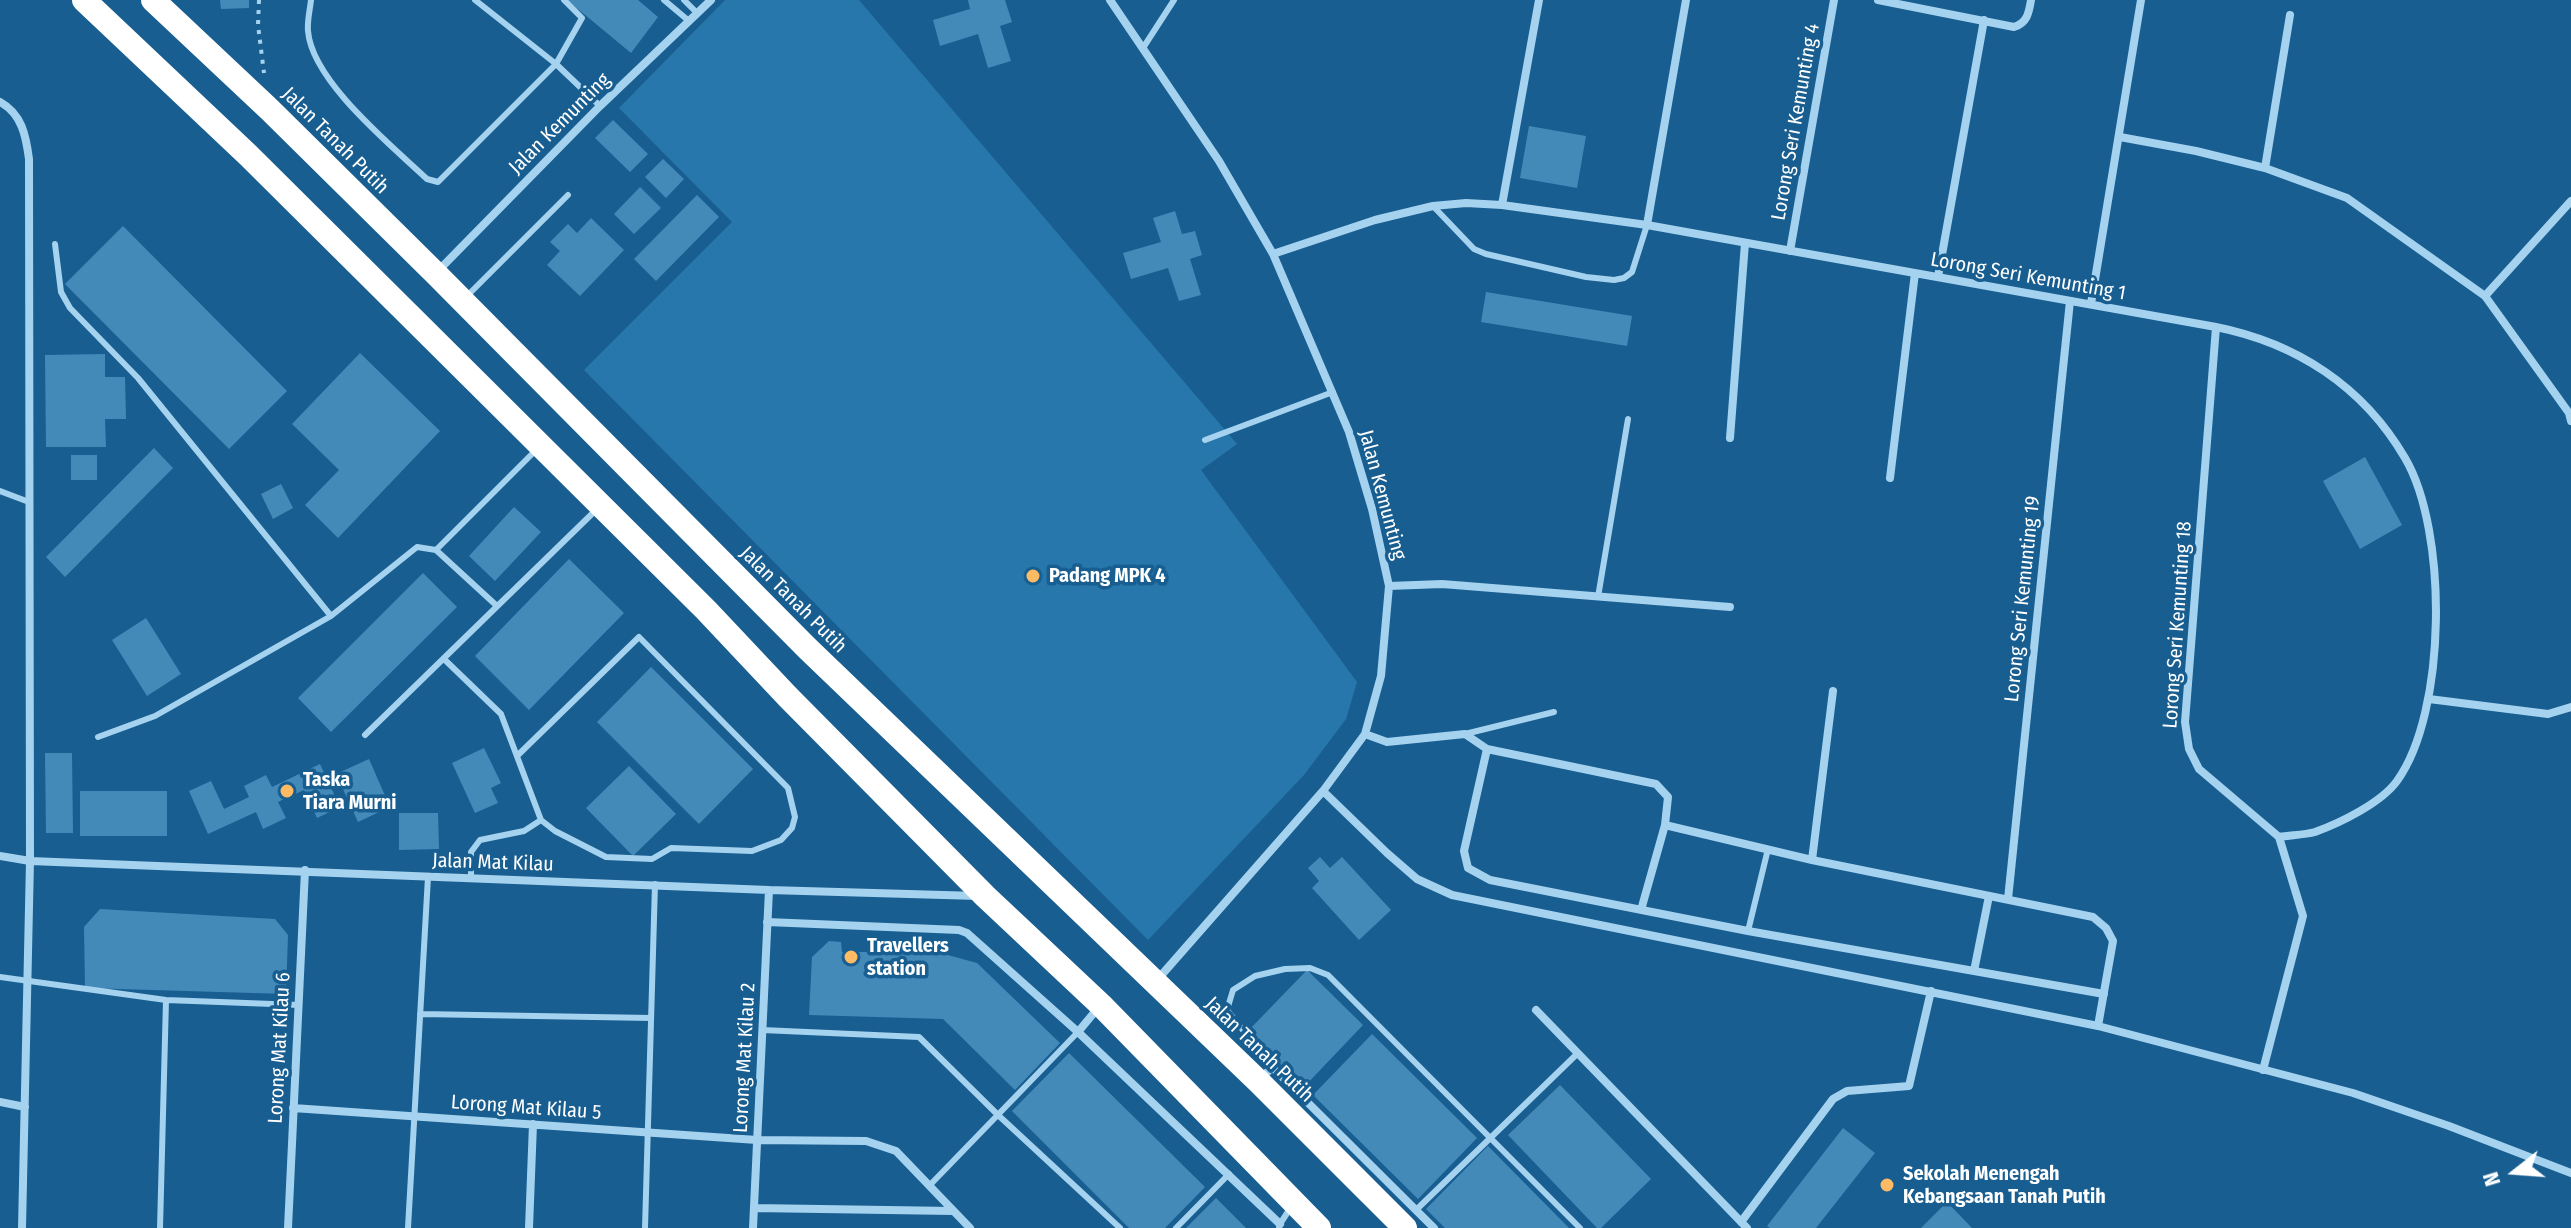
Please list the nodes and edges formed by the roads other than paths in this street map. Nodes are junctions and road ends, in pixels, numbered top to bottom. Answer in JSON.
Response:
{"nodes":[{"id":1,"x":84,"y":0,"type":"edge"},
{"id":2,"x":153,"y":0,"type":"edge"},
{"id":3,"x":311,"y":0,"type":"edge"},
{"id":4,"x":475,"y":0,"type":"edge"},
{"id":5,"x":564,"y":0,"type":"edge"},
{"id":6,"x":664,"y":0,"type":"edge"},
{"id":7,"x":684,"y":0,"type":"edge"},
{"id":8,"x":711,"y":0,"type":"edge"},
{"id":9,"x":1110,"y":0,"type":"edge"},
{"id":10,"x":1174,"y":0,"type":"edge"},
{"id":11,"x":1539,"y":0,"type":"edge"},
{"id":12,"x":1686,"y":0,"type":"edge"},
{"id":13,"x":1834,"y":0,"type":"edge"},
{"id":14,"x":2031,"y":0,"type":"edge"},
{"id":15,"x":2141,"y":0,"type":"edge"},
{"id":16,"x":1884,"y":1,"type":"edge"},
{"id":17,"x":697,"y":13,"type":"junction"},
{"id":18,"x":2290,"y":15,"type":"dead end"},
{"id":19,"x":1984,"y":20,"type":"junction"},
{"id":20,"x":689,"y":21,"type":"junction"},
{"id":21,"x":1143,"y":48,"type":"junction"},
{"id":22,"x":556,"y":64,"type":"junction"},
{"id":23,"x":0,"y":102,"type":"edge"},
{"id":24,"x":600,"y":106,"type":"junction"},
{"id":25,"x":2120,"y":137,"type":"junction"},
{"id":26,"x":2265,"y":168,"type":"junction"},
{"id":27,"x":568,"y":195,"type":"dead end"},
{"id":28,"x":2571,"y":201,"type":"edge"},
{"id":29,"x":1502,"y":205,"type":"junction"},
{"id":30,"x":1433,"y":206,"type":"junction"},
{"id":31,"x":1647,"y":225,"type":"junction"},
{"id":32,"x":1745,"y":243,"type":"junction"},
{"id":33,"x":55,"y":244,"type":"dead end"},
{"id":34,"x":1790,"y":251,"type":"junction"},
{"id":35,"x":1273,"y":254,"type":"junction"},
{"id":36,"x":1915,"y":273,"type":"junction"},
{"id":37,"x":436,"y":274,"type":"junction"},
{"id":38,"x":1938,"y":277,"type":"junction"},
{"id":39,"x":2485,"y":296,"type":"junction"},
{"id":40,"x":462,"y":301,"type":"junction"},
{"id":41,"x":2070,"y":301,"type":"junction"},
{"id":42,"x":2091,"y":304,"type":"junction"},
{"id":43,"x":2216,"y":327,"type":"junction"},
{"id":44,"x":1333,"y":392,"type":"junction"},
{"id":45,"x":2570,"y":415,"type":"edge"},
{"id":46,"x":1628,"y":419,"type":"dead end"},
{"id":47,"x":1730,"y":438,"type":"dead end"},
{"id":48,"x":1205,"y":440,"type":"dead end"},
{"id":49,"x":540,"y":446,"type":"junction"},
{"id":50,"x":1890,"y":478,"type":"dead end"},
{"id":51,"x":0,"y":491,"type":"edge"},
{"id":52,"x":29,"y":502,"type":"junction"},
{"id":53,"x":601,"y":506,"type":"junction"},
{"id":54,"x":436,"y":550,"type":"junction"},
{"id":55,"x":1389,"y":586,"type":"junction"},
{"id":56,"x":1598,"y":597,"type":"junction"},
{"id":57,"x":497,"y":606,"type":"junction"},
{"id":58,"x":1730,"y":607,"type":"dead end"},
{"id":59,"x":331,"y":616,"type":"junction"},
{"id":60,"x":445,"y":660,"type":"junction"},
{"id":61,"x":1833,"y":691,"type":"dead end"},
{"id":62,"x":2429,"y":699,"type":"junction"},
{"id":63,"x":2571,"y":707,"type":"edge"},
{"id":64,"x":1554,"y":712,"type":"dead end"},
{"id":65,"x":1365,"y":734,"type":"junction"},
{"id":66,"x":1465,"y":734,"type":"junction"},
{"id":67,"x":365,"y":735,"type":"dead end"},
{"id":68,"x":98,"y":737,"type":"dead end"},
{"id":69,"x":1487,"y":749,"type":"junction"},
{"id":70,"x":517,"y":756,"type":"junction"},
{"id":71,"x":1323,"y":791,"type":"junction"},
{"id":72,"x":541,"y":820,"type":"junction"},
{"id":73,"x":1665,"y":825,"type":"junction"},
{"id":74,"x":2279,"y":837,"type":"junction"},
{"id":75,"x":1768,"y":849,"type":"junction"},
{"id":76,"x":0,"y":856,"type":"edge"},
{"id":77,"x":1812,"y":860,"type":"junction"},
{"id":78,"x":30,"y":861,"type":"junction"},
{"id":79,"x":305,"y":870,"type":"junction"},
{"id":80,"x":428,"y":877,"type":"junction"},
{"id":81,"x":471,"y":878,"type":"junction"},
{"id":82,"x":655,"y":884,"type":"junction"},
{"id":83,"x":769,"y":890,"type":"junction"},
{"id":84,"x":985,"y":896,"type":"junction"},
{"id":85,"x":1989,"y":896,"type":"junction"},
{"id":86,"x":2008,"y":899,"type":"junction"},
{"id":87,"x":1641,"y":910,"type":"junction"},
{"id":88,"x":767,"y":922,"type":"junction"},
{"id":89,"x":1748,"y":931,"type":"junction"},
{"id":90,"x":1974,"y":971,"type":"junction"},
{"id":91,"x":0,"y":977,"type":"edge"},
{"id":92,"x":27,"y":982,"type":"junction"},
{"id":93,"x":1155,"y":982,"type":"junction"},
{"id":94,"x":1931,"y":991,"type":"junction"},
{"id":95,"x":2104,"y":994,"type":"junction"},
{"id":96,"x":166,"y":1000,"type":"junction"},
{"id":97,"x":299,"y":1005,"type":"junction"},
{"id":98,"x":1101,"y":1005,"type":"junction"},
{"id":99,"x":1536,"y":1010,"type":"dead end"},
{"id":100,"x":420,"y":1014,"type":"junction"},
{"id":101,"x":651,"y":1018,"type":"junction"},
{"id":102,"x":2098,"y":1026,"type":"junction"},
{"id":103,"x":762,"y":1030,"type":"junction"},
{"id":104,"x":1078,"y":1032,"type":"junction"},
{"id":105,"x":1578,"y":1053,"type":"junction"},
{"id":106,"x":2263,"y":1070,"type":"junction"},
{"id":107,"x":1265,"y":1074,"type":"junction"},
{"id":108,"x":0,"y":1102,"type":"edge"},
{"id":109,"x":25,"y":1107,"type":"junction"},
{"id":110,"x":293,"y":1108,"type":"junction"},
{"id":111,"x":998,"y":1115,"type":"junction"},
{"id":112,"x":414,"y":1116,"type":"junction"},
{"id":113,"x":533,"y":1124,"type":"junction"},
{"id":114,"x":648,"y":1132,"type":"junction"},
{"id":115,"x":1490,"y":1138,"type":"junction"},
{"id":116,"x":757,"y":1140,"type":"junction"},
{"id":117,"x":2571,"y":1173,"type":"edge"},
{"id":118,"x":1229,"y":1174,"type":"junction"},
{"id":119,"x":929,"y":1186,"type":"junction"},
{"id":120,"x":1294,"y":1203,"type":"junction"},
{"id":121,"x":754,"y":1208,"type":"junction"},
{"id":122,"x":954,"y":1211,"type":"junction"},
{"id":123,"x":1410,"y":1219,"type":"edge"},
{"id":124,"x":1744,"y":1225,"type":"edge"},
{"id":125,"x":1280,"y":1226,"type":"edge"},
{"id":126,"x":22,"y":1228,"type":"edge"},
{"id":127,"x":160,"y":1228,"type":"edge"},
{"id":128,"x":288,"y":1228,"type":"edge"},
{"id":129,"x":408,"y":1228,"type":"edge"},
{"id":130,"x":529,"y":1228,"type":"edge"},
{"id":131,"x":645,"y":1228,"type":"edge"},
{"id":132,"x":753,"y":1228,"type":"edge"},
{"id":133,"x":970,"y":1228,"type":"edge"},
{"id":134,"x":1120,"y":1228,"type":"edge"},
{"id":135,"x":1176,"y":1228,"type":"edge"},
{"id":136,"x":1319,"y":1228,"type":"edge"},
{"id":137,"x":1434,"y":1228,"type":"edge"},
{"id":138,"x":1580,"y":1228,"type":"edge"}],
"edges":[{"from":1,"to":49,"type":"highway"},
{"from":2,"to":37,"type":"highway","name":"Jalan Tanah Putih"},
{"from":3,"to":22,"type":"lane"},
{"from":4,"to":22,"type":"lane"},
{"from":5,"to":22,"type":"lane"},
{"from":6,"to":20,"type":"lane"},
{"from":7,"to":17,"type":"lane"},
{"from":8,"to":17,"type":"street","name":"Jalan Kemunting"},
{"from":9,"to":21,"type":"street","name":"Jalan Kemunting"},
{"from":10,"to":21,"type":"lane"},
{"from":11,"to":29,"type":"street"},
{"from":12,"to":31,"type":"street"},
{"from":13,"to":34,"type":"street","name":"Lorong Seri Kemunting 4"},
{"from":14,"to":19,"type":"street"},
{"from":15,"to":25,"type":"street"},
{"from":16,"to":19,"type":"street"},
{"from":17,"to":20,"type":"street","name":"Jalan Kemunting"},
{"from":18,"to":26,"type":"street"},
{"from":19,"to":38,"type":"street"},
{"from":20,"to":24,"type":"street","name":"Jalan Kemunting"},
{"from":21,"to":35,"type":"street","name":"Jalan Kemunting"},
{"from":22,"to":24,"type":"lane"},
{"from":23,"to":52,"type":"street"},
{"from":24,"to":37,"type":"street","name":"Jalan Kemunting"},
{"from":25,"to":26,"type":"street"},
{"from":25,"to":42,"type":"street"},
{"from":26,"to":39,"type":"street"},
{"from":27,"to":40,"type":"lane"},
{"from":28,"to":39,"type":"street"},
{"from":29,"to":30,"type":"street","name":"Lorong Seri Kemunting 1"},
{"from":29,"to":31,"type":"street","name":"Lorong Seri Kemunting 1"},
{"from":30,"to":31,"type":"lane"},
{"from":30,"to":35,"type":"street","name":"Lorong Seri Kemunting 1"},
{"from":31,"to":32,"type":"street","name":"Lorong Seri Kemunting 1"},
{"from":32,"to":34,"type":"street","name":"Lorong Seri Kemunting 1"},
{"from":32,"to":47,"type":"street"},
{"from":33,"to":59,"type":"lane"},
{"from":34,"to":36,"type":"street","name":"Lorong Seri Kemunting 1"},
{"from":35,"to":44,"type":"street","name":"Jalan Kemunting"},
{"from":36,"to":38,"type":"street","name":"Lorong Seri Kemunting 1"},
{"from":36,"to":50,"type":"street"},
{"from":37,"to":40,"type":"highway","name":"Jalan Tanah Putih"},
{"from":38,"to":41,"type":"street","name":"Lorong Seri Kemunting 1"},
{"from":39,"to":45,"type":"street"},
{"from":40,"to":93,"type":"highway","name":"Jalan Tanah Putih"},
{"from":41,"to":42,"type":"street","name":"Lorong Seri Kemunting 1"},
{"from":41,"to":86,"type":"street","name":"Lorong Seri Kemunting 19"},
{"from":42,"to":43,"type":"street","name":"Lorong Seri Kemunting 1"},
{"from":43,"to":62,"type":"street","name":"Lorong Seri Kemunting 1"},
{"from":43,"to":74,"type":"street","name":"Lorong Seri Kemunting 18"},
{"from":44,"to":48,"type":"lane"},
{"from":44,"to":55,"type":"street","name":"Jalan Kemunting"},
{"from":46,"to":56,"type":"lane"},
{"from":49,"to":53,"type":"highway"},
{"from":49,"to":54,"type":"lane"},
{"from":51,"to":52,"type":"lane"},
{"from":52,"to":78,"type":"street"},
{"from":53,"to":57,"type":"lane"},
{"from":53,"to":84,"type":"highway"},
{"from":54,"to":57,"type":"lane"},
{"from":54,"to":59,"type":"lane"},
{"from":55,"to":56,"type":"street"},
{"from":55,"to":65,"type":"street","name":"Jalan Kemunting"},
{"from":56,"to":58,"type":"street"},
{"from":57,"to":60,"type":"lane"},
{"from":59,"to":68,"type":"lane"},
{"from":60,"to":67,"type":"lane"},
{"from":60,"to":70,"type":"lane"},
{"from":61,"to":77,"type":"street"},
{"from":62,"to":63,"type":"street"},
{"from":62,"to":74,"type":"street","name":"Lorong Seri Kemunting 1"},
{"from":64,"to":66,"type":"lane"},
{"from":65,"to":66,"type":"street"},
{"from":65,"to":71,"type":"street","name":"Jalan Kemunting"},
{"from":66,"to":69,"type":"street"},
{"from":69,"to":73,"type":"street"},
{"from":69,"to":87,"type":"street"},
{"from":70,"to":72,"type":"lane"},
{"from":70,"to":72,"type":"lane"},
{"from":71,"to":93,"type":"street","name":"Jalan Kemunting"},
{"from":71,"to":94,"type":"street"},
{"from":72,"to":81,"type":"lane"},
{"from":73,"to":75,"type":"street"},
{"from":73,"to":87,"type":"street"},
{"from":74,"to":106,"type":"street"},
{"from":75,"to":77,"type":"street"},
{"from":75,"to":89,"type":"lane"},
{"from":76,"to":78,"type":"street","name":"Jalan Mat Kilau"},
{"from":77,"to":85,"type":"street"},
{"from":78,"to":79,"type":"street","name":"Jalan Mat Kilau"},
{"from":78,"to":92,"type":"street"},
{"from":79,"to":80,"type":"street","name":"Jalan Mat Kilau"},
{"from":79,"to":97,"type":"street","name":"Lorong Mat Kilau 6"},
{"from":80,"to":81,"type":"street","name":"Jalan Mat Kilau"},
{"from":80,"to":100,"type":"lane"},
{"from":81,"to":82,"type":"street","name":"Jalan Mat Kilau"},
{"from":82,"to":83,"type":"street","name":"Jalan Mat Kilau"},
{"from":82,"to":101,"type":"lane"},
{"from":83,"to":84,"type":"street","name":"Jalan Mat Kilau"},
{"from":83,"to":88,"type":"street","name":"Lorong Mat Kilau 2"},
{"from":84,"to":98,"type":"highway"},
{"from":85,"to":86,"type":"street"},
{"from":85,"to":90,"type":"street"},
{"from":86,"to":95,"type":"street"},
{"from":87,"to":89,"type":"street"},
{"from":88,"to":103,"type":"street","name":"Lorong Mat Kilau 2"},
{"from":88,"to":104,"type":"street"},
{"from":89,"to":90,"type":"street"},
{"from":90,"to":95,"type":"street"},
{"from":91,"to":92,"type":"lane"},
{"from":92,"to":96,"type":"lane"},
{"from":92,"to":109,"type":"street"},
{"from":93,"to":107,"type":"highway","name":"Jalan Tanah Putih"},
{"from":94,"to":102,"type":"street"},
{"from":94,"to":124,"type":"street"},
{"from":95,"to":102,"type":"street"},
{"from":96,"to":97,"type":"lane"},
{"from":96,"to":127,"type":"lane"},
{"from":97,"to":110,"type":"street","name":"Lorong Mat Kilau 6"},
{"from":98,"to":104,"type":"street"},
{"from":98,"to":120,"type":"highway"},
{"from":99,"to":105,"type":"street"},
{"from":100,"to":101,"type":"lane"},
{"from":100,"to":112,"type":"lane"},
{"from":101,"to":114,"type":"lane"},
{"from":102,"to":106,"type":"street"},
{"from":103,"to":111,"type":"lane"},
{"from":103,"to":116,"type":"street","name":"Lorong Mat Kilau 2"},
{"from":104,"to":111,"type":"lane"},
{"from":104,"to":118,"type":"street"},
{"from":105,"to":115,"type":"lane"},
{"from":105,"to":124,"type":"street"},
{"from":106,"to":117,"type":"street"},
{"from":107,"to":115,"type":"lane"},
{"from":107,"to":123,"type":"highway","name":"Jalan Tanah Putih"},
{"from":108,"to":109,"type":"street"},
{"from":109,"to":126,"type":"street"},
{"from":110,"to":112,"type":"street","name":"Lorong Mat Kilau 5"},
{"from":110,"to":128,"type":"street","name":"Lorong Mat Kilau 6"},
{"from":111,"to":119,"type":"lane"},
{"from":111,"to":134,"type":"lane"},
{"from":112,"to":113,"type":"street","name":"Lorong Mat Kilau 5"},
{"from":112,"to":129,"type":"lane"},
{"from":113,"to":114,"type":"street","name":"Lorong Mat Kilau 5"},
{"from":113,"to":130,"type":"street"},
{"from":114,"to":116,"type":"street","name":"Lorong Mat Kilau 5"},
{"from":114,"to":131,"type":"lane"},
{"from":115,"to":123,"type":"lane"},
{"from":115,"to":138,"type":"lane"},
{"from":116,"to":119,"type":"street","name":"Lorong Mat Kilau 5"},
{"from":116,"to":121,"type":"street","name":"Lorong Mat Kilau 2"},
{"from":118,"to":125,"type":"street"},
{"from":118,"to":135,"type":"lane"},
{"from":119,"to":122,"type":"street","name":"Lorong Mat Kilau 5"},
{"from":120,"to":125,"type":"lane"},
{"from":120,"to":136,"type":"highway"},
{"from":121,"to":122,"type":"street"},
{"from":121,"to":132,"type":"street","name":"Lorong Mat Kilau 2"},
{"from":122,"to":133,"type":"street","name":"Lorong Mat Kilau 5"},
{"from":123,"to":137,"type":"street"}]}
